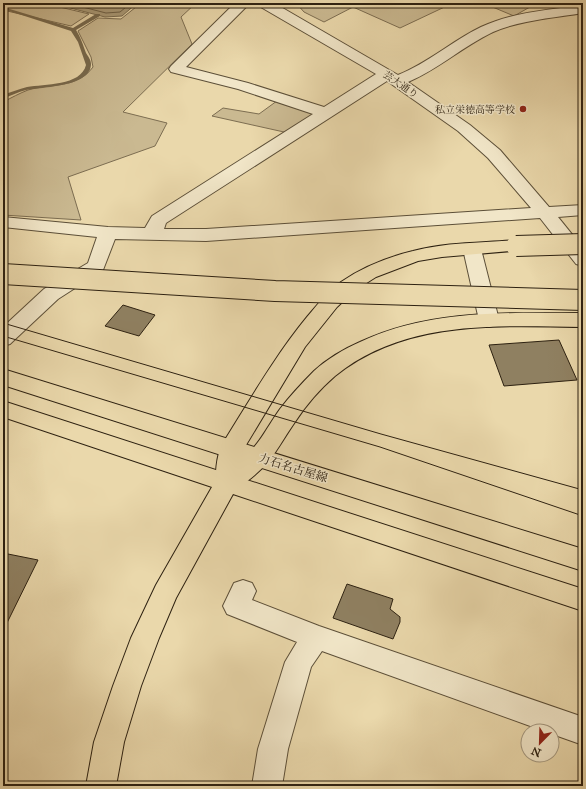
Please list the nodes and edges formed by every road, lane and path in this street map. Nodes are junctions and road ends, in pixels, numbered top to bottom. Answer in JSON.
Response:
{"nodes":[{"id":1,"x":243,"y":3,"type":"edge"},
{"id":2,"x":264,"y":3,"type":"edge"},
{"id":3,"x":583,"y":9,"type":"edge"},
{"id":4,"x":392,"y":77,"type":"junction"},
{"id":5,"x":326,"y":113,"type":"junction"},
{"id":6,"x":583,"y":210,"type":"edge"},
{"id":7,"x":544,"y":213,"type":"junction"},
{"id":8,"x":3,"y":222,"type":"edge"},
{"id":9,"x":108,"y":232,"type":"junction"},
{"id":10,"x":152,"y":234,"type":"junction"},
{"id":11,"x":583,"y":244,"type":"edge"},
{"id":12,"x":472,"y":249,"type":"junction"},
{"id":13,"x":583,"y":260,"type":"edge"},
{"id":14,"x":3,"y":262,"type":"edge"},
{"id":15,"x":3,"y":274,"type":"edge"},
{"id":16,"x":583,"y":288,"type":"edge"},
{"id":17,"x":582,"y":313,"type":"edge"},
{"id":18,"x":489,"y":320,"type":"junction"},
{"id":19,"x":3,"y":339,"type":"edge"},
{"id":20,"x":3,"y":377,"type":"edge"},
{"id":21,"x":3,"y":409,"type":"edge"},
{"id":22,"x":231,"y":449,"type":"junction"},
{"id":23,"x":259,"y":458,"type":"junction"},
{"id":24,"x":227,"y":483,"type":"junction"},
{"id":25,"x":575,"y":557,"type":"edge"},
{"id":26,"x":243,"y":591,"type":"dead end"},
{"id":27,"x":583,"y":600,"type":"edge"},
{"id":28,"x":316,"y":637,"type":"junction"},
{"id":29,"x":583,"y":731,"type":"edge"},
{"id":30,"x":101,"y":786,"type":"edge"},
{"id":31,"x":267,"y":786,"type":"edge"}],
"edges":[{"from":1,"to":5,"type":"street"},
{"from":2,"to":4,"type":"street","name":"芸大通り"},
{"from":3,"to":4,"type":"street"},
{"from":4,"to":5,"type":"street"},
{"from":4,"to":7,"type":"street","name":"芸大通り"},
{"from":5,"to":10,"type":"street"},
{"from":6,"to":7,"type":"street"},
{"from":7,"to":10,"type":"street"},
{"from":7,"to":13,"type":"street","name":"芸大通り"},
{"from":8,"to":9,"type":"street"},
{"from":9,"to":10,"type":"street"},
{"from":9,"to":19,"type":"street"},
{"from":11,"to":12,"type":"main road","bridge":true},
{"from":12,"to":18,"type":"street"},
{"from":12,"to":22,"type":"main road"},
{"from":14,"to":16,"type":"main road"},
{"from":15,"to":17,"type":"main road","bridge":true},
{"from":17,"to":18,"type":"main road"},
{"from":18,"to":23,"type":"main road"},
{"from":20,"to":22,"type":"main road","name":"力石名古屋線"},
{"from":21,"to":24,"type":"main road"},
{"from":22,"to":23,"type":"main road","name":"力石名古屋線"},
{"from":22,"to":24,"type":"main road"},
{"from":23,"to":24,"type":"main road"},
{"from":23,"to":25,"type":"main road","name":"力石名古屋線"},
{"from":24,"to":27,"type":"main road"},
{"from":24,"to":30,"type":"main road"},
{"from":26,"to":28,"type":"street"},
{"from":28,"to":29,"type":"street"},
{"from":28,"to":31,"type":"street"}]}
